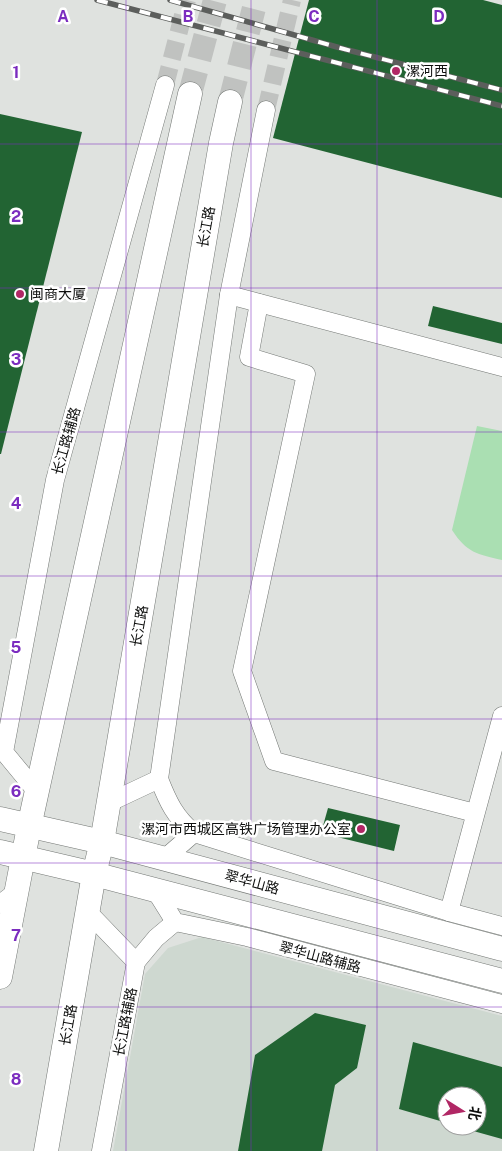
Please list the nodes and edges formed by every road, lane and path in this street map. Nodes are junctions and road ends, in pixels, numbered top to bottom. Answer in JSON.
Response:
{"nodes":[{"id":1,"x":165,"y":85,"type":"tunnel mouth"},
{"id":2,"x":190,"y":94,"type":"tunnel mouth"},
{"id":3,"x":230,"y":102,"type":"tunnel mouth"},
{"id":4,"x":266,"y":110,"type":"tunnel mouth"},
{"id":5,"x":229,"y":295,"type":"junction"},
{"id":6,"x":259,"y":303,"type":"junction"},
{"id":7,"x":502,"y":367,"type":"edge"},
{"id":8,"x":502,"y":716,"type":"edge"},
{"id":9,"x":2,"y":753,"type":"edge"},
{"id":10,"x":159,"y":779,"type":"junction"},
{"id":11,"x":37,"y":792,"type":"junction"},
{"id":12,"x":108,"y":803,"type":"junction"},
{"id":13,"x":475,"y":813,"type":"junction"},
{"id":14,"x":0,"y":819,"type":"edge"},
{"id":15,"x":29,"y":827,"type":"junction"},
{"id":16,"x":194,"y":833,"type":"junction"},
{"id":17,"x":102,"y":842,"type":"junction"},
{"id":18,"x":0,"y":852,"type":"edge"},
{"id":19,"x":23,"y":858,"type":"junction"},
{"id":20,"x":164,"y":859,"type":"junction"},
{"id":21,"x":94,"y":874,"type":"junction"},
{"id":22,"x":155,"y":890,"type":"junction"},
{"id":23,"x":8,"y":898,"type":"edge"},
{"id":24,"x":88,"y":911,"type":"junction"},
{"id":25,"x":449,"y":912,"type":"junction"},
{"id":26,"x":175,"y":922,"type":"junction"},
{"id":27,"x":502,"y":926,"type":"edge"},
{"id":28,"x":502,"y":949,"type":"edge"},
{"id":29,"x":136,"y":962,"type":"junction"},
{"id":30,"x":0,"y":977,"type":"edge"},
{"id":31,"x":502,"y":981,"type":"edge"},
{"id":32,"x":502,"y":1004,"type":"edge"},
{"id":33,"x":46,"y":1151,"type":"edge"},
{"id":34,"x":101,"y":1151,"type":"edge"}],
"edges":[{"from":1,"to":9,"type":"street","name":"长江路辅路"},
{"from":2,"to":11,"type":"main road"},
{"from":3,"to":12,"type":"main road","name":"长江路"},
{"from":4,"to":5,"type":"street"},
{"from":5,"to":6,"type":"street"},
{"from":5,"to":10,"type":"street"},
{"from":6,"to":7,"type":"street"},
{"from":6,"to":13,"type":"street"},
{"from":8,"to":13,"type":"street"},
{"from":9,"to":11,"type":"street","name":"长江路辅路"},
{"from":10,"to":12,"type":"street"},
{"from":10,"to":16,"type":"street"},
{"from":11,"to":15,"type":"main road"},
{"from":12,"to":17,"type":"main road","name":"长江路"},
{"from":13,"to":25,"type":"street"},
{"from":14,"to":15,"type":"main road","name":"翠华山路"},
{"from":15,"to":17,"type":"main road","name":"翠华山路"},
{"from":15,"to":19,"type":"main road"},
{"from":16,"to":20,"type":"street"},
{"from":16,"to":25,"type":"street"},
{"from":17,"to":20,"type":"main road","name":"翠华山路"},
{"from":17,"to":21,"type":"main road","name":"长江路"},
{"from":18,"to":19,"type":"main road"},
{"from":19,"to":21,"type":"main road"},
{"from":19,"to":23,"type":"main road"},
{"from":20,"to":28,"type":"main road","name":"翠华山路"},
{"from":21,"to":22,"type":"main road"},
{"from":21,"to":24,"type":"main road","name":"长江路"},
{"from":22,"to":26,"type":"street"},
{"from":22,"to":31,"type":"main road"},
{"from":23,"to":30,"type":"main road"},
{"from":24,"to":29,"type":"street"},
{"from":24,"to":33,"type":"main road","name":"长江路"},
{"from":25,"to":27,"type":"street"},
{"from":26,"to":29,"type":"street"},
{"from":26,"to":32,"type":"street","name":"翠华山路辅路"},
{"from":29,"to":34,"type":"street","name":"长江路辅路"}]}
